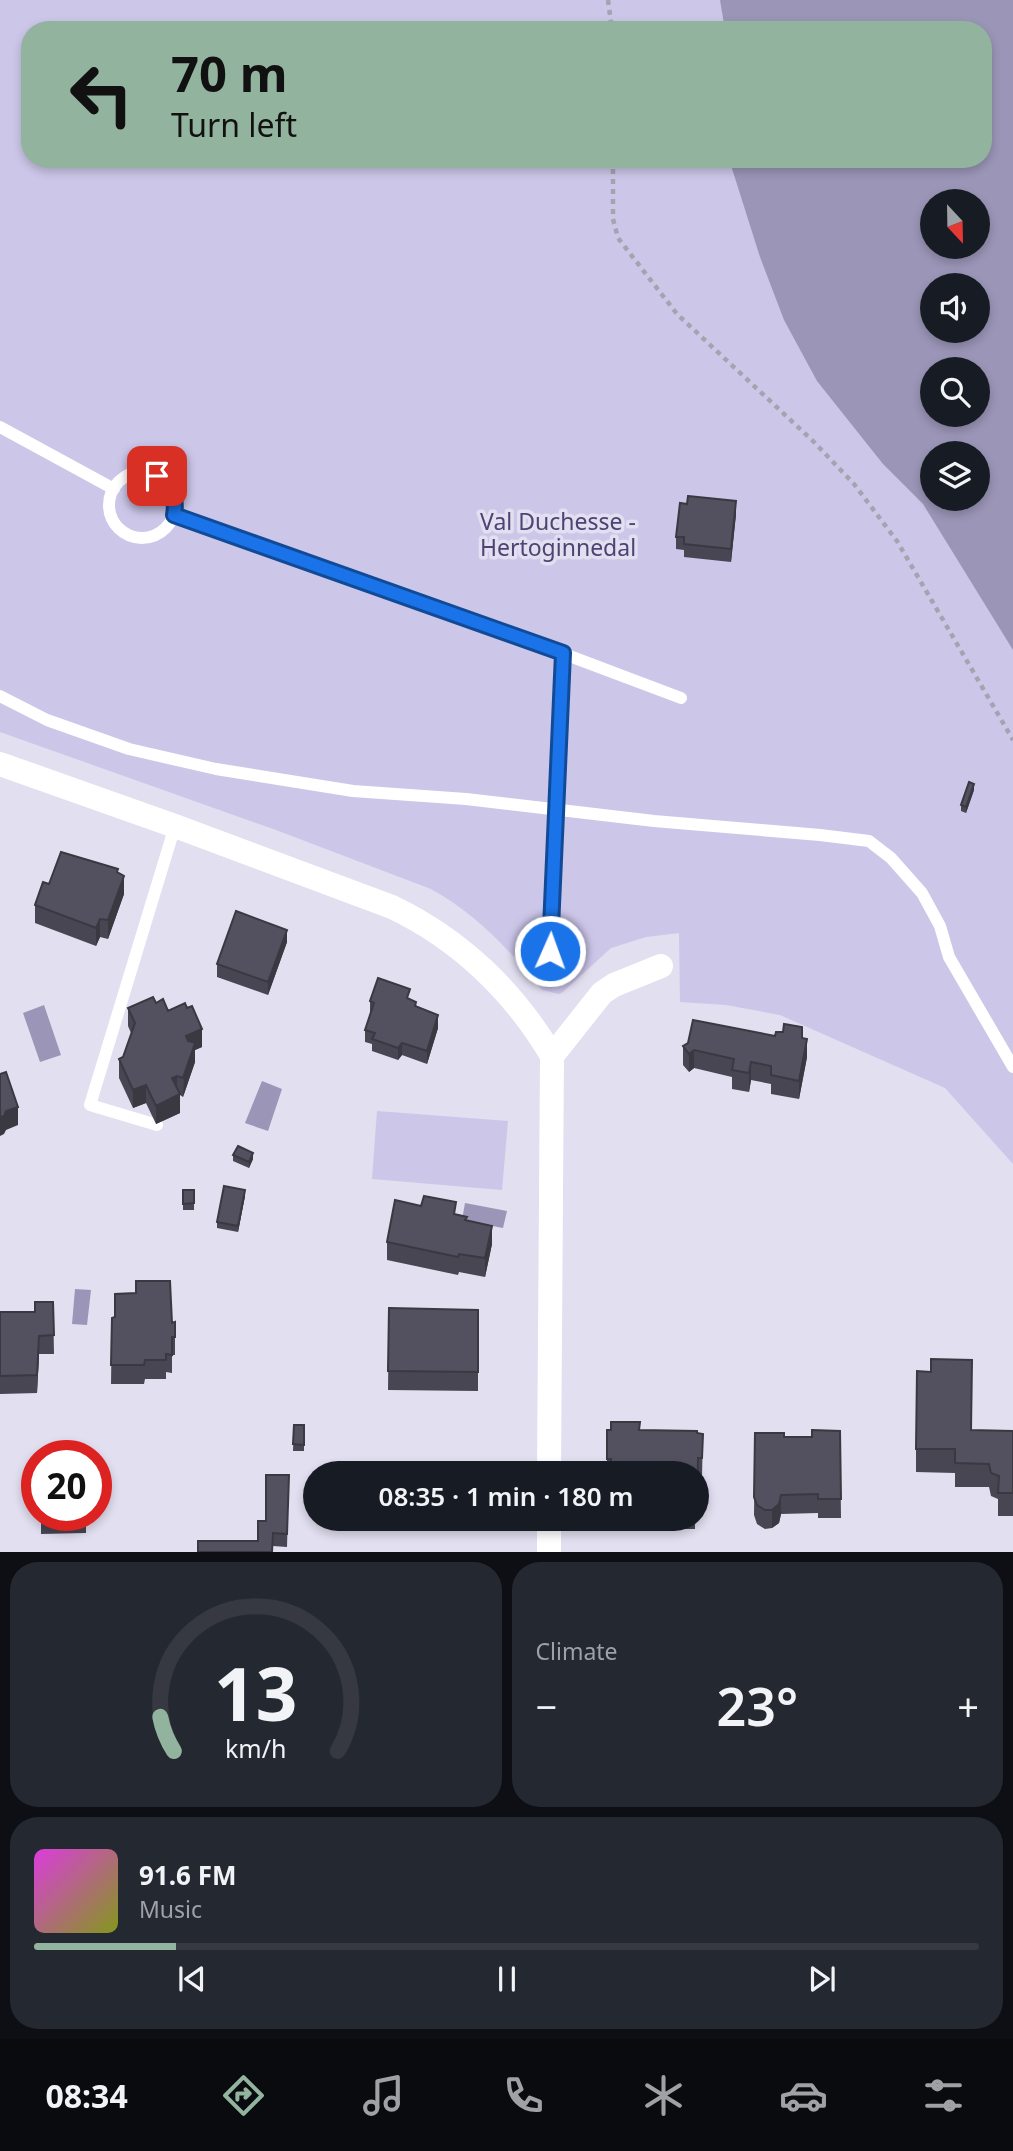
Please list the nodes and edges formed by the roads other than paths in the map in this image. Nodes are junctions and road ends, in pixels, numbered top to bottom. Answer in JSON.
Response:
{"nodes":[{"id":1,"x":0,"y":427,"type":"edge"},
{"id":2,"x":114,"y":489,"type":"junction"},
{"id":3,"x":174,"y":515,"type":"junction"},
{"id":4,"x":563,"y":653,"type":"junction"},
{"id":5,"x":0,"y":696,"type":"edge"},
{"id":6,"x":681,"y":698,"type":"dead end"},
{"id":7,"x":0,"y":764,"type":"edge"},
{"id":8,"x":556,"y":810,"type":"junction"},
{"id":9,"x":175,"y":825,"type":"junction"},
{"id":10,"x":550,"y":951,"type":"dead end"},
{"id":11,"x":661,"y":966,"type":"dead end"},
{"id":12,"x":552,"y":1056,"type":"junction"},
{"id":13,"x":1013,"y":1067,"type":"edge"},
{"id":14,"x":157,"y":1125,"type":"edge"},
{"id":15,"x":549,"y":1461,"type":"edge"},
{"id":16,"x":549,"y":1531,"type":"edge"},
{"id":17,"x":549,"y":1552,"type":"edge"}],
"edges":[{"from":1,"to":2,"type":"lane"},
{"from":2,"to":3,"type":"lane"},
{"from":2,"to":3,"type":"lane"},
{"from":3,"to":4,"type":"lane"},
{"from":4,"to":6,"type":"lane"},
{"from":4,"to":8,"type":"lane"},
{"from":5,"to":8,"type":"lane"},
{"from":7,"to":9,"type":"street"},
{"from":8,"to":10,"type":"lane"},
{"from":8,"to":13,"type":"lane"},
{"from":9,"to":12,"type":"street"},
{"from":9,"to":14,"type":"lane"},
{"from":11,"to":12,"type":"street"},
{"from":12,"to":15,"type":"street"},
{"from":16,"to":17,"type":"street"}]}
